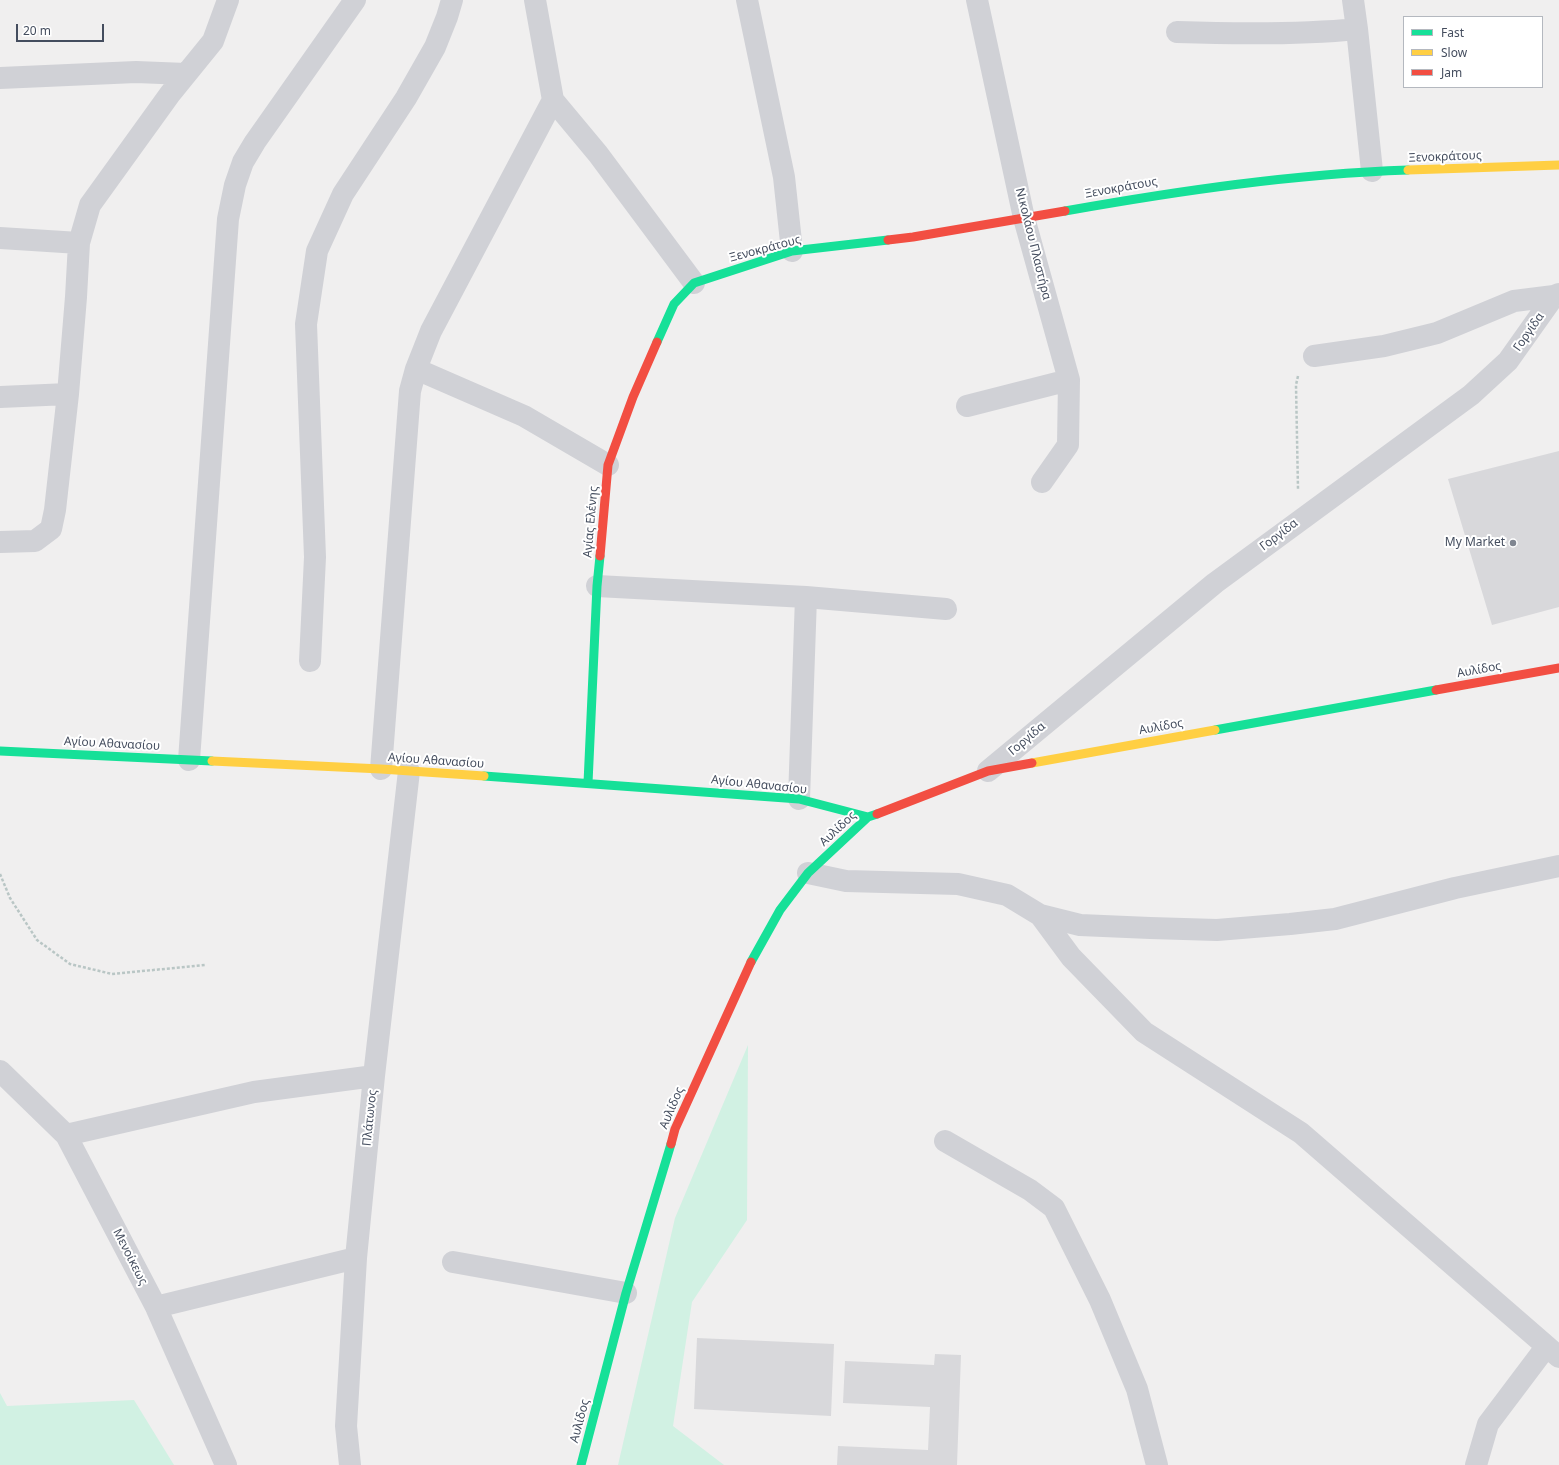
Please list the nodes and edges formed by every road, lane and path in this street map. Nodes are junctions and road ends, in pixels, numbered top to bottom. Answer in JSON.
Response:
{"nodes":[{"id":1,"x":228,"y":0,"type":"edge"},
{"id":2,"x":355,"y":0,"type":"edge"},
{"id":3,"x":452,"y":0,"type":"edge"},
{"id":4,"x":535,"y":0,"type":"edge"},
{"id":5,"x":747,"y":0,"type":"edge"},
{"id":6,"x":977,"y":0,"type":"edge"},
{"id":7,"x":1353,"y":0,"type":"edge"},
{"id":8,"x":1358,"y":29,"type":"junction"},
{"id":9,"x":1178,"y":32,"type":"dead end"},
{"id":10,"x":186,"y":74,"type":"junction"},
{"id":11,"x":0,"y":78,"type":"edge"},
{"id":12,"x":554,"y":100,"type":"junction"},
{"id":13,"x":1559,"y":165,"type":"edge"},
{"id":14,"x":1372,"y":171,"type":"junction"},
{"id":15,"x":1024,"y":218,"type":"junction"},
{"id":16,"x":0,"y":238,"type":"edge"},
{"id":17,"x":79,"y":242,"type":"junction"},
{"id":18,"x":792,"y":251,"type":"junction"},
{"id":19,"x":694,"y":283,"type":"junction"},
{"id":20,"x":1556,"y":295,"type":"edge"},
{"id":21,"x":1314,"y":356,"type":"joint"},
{"id":22,"x":416,"y":369,"type":"junction"},
{"id":23,"x":1069,"y":380,"type":"junction"},
{"id":24,"x":68,"y":394,"type":"junction"},
{"id":25,"x":0,"y":397,"type":"edge"},
{"id":26,"x":967,"y":406,"type":"dead end"},
{"id":27,"x":608,"y":465,"type":"junction"},
{"id":28,"x":1042,"y":482,"type":"dead end"},
{"id":29,"x":1297,"y":522,"type":"junction"},
{"id":30,"x":0,"y":542,"type":"edge"},
{"id":31,"x":597,"y":586,"type":"junction"},
{"id":32,"x":806,"y":597,"type":"junction"},
{"id":33,"x":946,"y":609,"type":"dead end"},
{"id":34,"x":310,"y":662,"type":"dead end"},
{"id":35,"x":1559,"y":668,"type":"edge"},
{"id":36,"x":0,"y":751,"type":"edge"},
{"id":37,"x":188,"y":760,"type":"junction"},
{"id":38,"x":381,"y":769,"type":"junction"},
{"id":39,"x":409,"y":771,"type":"junction"},
{"id":40,"x":988,"y":771,"type":"junction"},
{"id":41,"x":588,"y":783,"type":"junction"},
{"id":42,"x":800,"y":799,"type":"junction"},
{"id":43,"x":868,"y":817,"type":"junction"},
{"id":44,"x":1559,"y":866,"type":"edge"},
{"id":45,"x":808,"y":873,"type":"junction"},
{"id":46,"x":0,"y":874,"type":"edge"},
{"id":47,"x":1040,"y":915,"type":"junction"},
{"id":48,"x":205,"y":965,"type":"dead end"},
{"id":49,"x":0,"y":1071,"type":"edge"},
{"id":50,"x":374,"y":1076,"type":"junction"},
{"id":51,"x":66,"y":1135,"type":"junction"},
{"id":52,"x":945,"y":1141,"type":"dead end"},
{"id":53,"x":356,"y":1258,"type":"junction"},
{"id":54,"x":453,"y":1262,"type":"dead end"},
{"id":55,"x":626,"y":1293,"type":"junction"},
{"id":56,"x":156,"y":1307,"type":"junction"},
{"id":57,"x":1553,"y":1352,"type":"edge"},
{"id":58,"x":226,"y":1465,"type":"edge"},
{"id":59,"x":350,"y":1465,"type":"edge"},
{"id":60,"x":581,"y":1465,"type":"edge"},
{"id":61,"x":1157,"y":1465,"type":"edge"},
{"id":62,"x":1476,"y":1465,"type":"edge"}],
"edges":[{"from":1,"to":10,"type":"street"},
{"from":2,"to":37,"type":"street"},
{"from":3,"to":34,"type":"street"},
{"from":4,"to":12,"type":"street"},
{"from":5,"to":18,"type":"street"},
{"from":6,"to":15,"type":"street","name":"Νικολάου Πλαστήρα"},
{"from":7,"to":8,"type":"street"},
{"from":8,"to":9,"type":"street"},
{"from":8,"to":14,"type":"street"},
{"from":10,"to":11,"type":"street"},
{"from":10,"to":17,"type":"street"},
{"from":12,"to":19,"type":"street"},
{"from":12,"to":22,"type":"street"},
{"from":13,"to":14,"type":"street","name":"Ξενοκράτους"},
{"from":14,"to":15,"type":"street","name":"Ξενοκράτους"},
{"from":15,"to":18,"type":"street","name":"Ξενοκράτους"},
{"from":15,"to":23,"type":"street","name":"Νικολάου Πλαστήρα"},
{"from":16,"to":17,"type":"street"},
{"from":17,"to":24,"type":"street"},
{"from":18,"to":19,"type":"street","name":"Ξενοκράτους"},
{"from":19,"to":27,"type":"street","name":"Αγίας Ελένης"},
{"from":20,"to":21,"type":"street"},
{"from":20,"to":29,"type":"street","name":"Γοργίδα"},
{"from":21,"to":29,"type":"path"},
{"from":22,"to":27,"type":"street"},
{"from":22,"to":38,"type":"street"},
{"from":23,"to":26,"type":"street"},
{"from":23,"to":28,"type":"street","name":"Νικολάου Πλαστήρα"},
{"from":24,"to":25,"type":"street"},
{"from":24,"to":30,"type":"street"},
{"from":27,"to":31,"type":"street","name":"Αγίας Ελένης"},
{"from":29,"to":40,"type":"street","name":"Γοργίδα"},
{"from":31,"to":32,"type":"street"},
{"from":31,"to":41,"type":"street","name":"Αγίας Ελένης"},
{"from":32,"to":33,"type":"street"},
{"from":32,"to":42,"type":"street"},
{"from":35,"to":40,"type":"street","name":"Αυλίδος"},
{"from":36,"to":37,"type":"street","name":"Αγίου Αθανασίου"},
{"from":37,"to":38,"type":"street","name":"Αγίου Αθανασίου"},
{"from":38,"to":39,"type":"street","name":"Αγίου Αθανασίου"},
{"from":39,"to":41,"type":"street","name":"Αγίου Αθανασίου"},
{"from":39,"to":50,"type":"street","name":"Πλάτωνος"},
{"from":40,"to":43,"type":"street","name":"Αυλίδος"},
{"from":41,"to":42,"type":"street","name":"Αγίου Αθανασίου"},
{"from":42,"to":43,"type":"street","name":"Αγίου Αθανασίου"},
{"from":43,"to":45,"type":"street","name":"Αυλίδος"},
{"from":44,"to":47,"type":"street"},
{"from":45,"to":47,"type":"street"},
{"from":45,"to":55,"type":"street","name":"Αυλίδος"},
{"from":46,"to":48,"type":"path"},
{"from":47,"to":57,"type":"street"},
{"from":49,"to":51,"type":"street","name":"Μενοίκεως"},
{"from":50,"to":51,"type":"street"},
{"from":50,"to":53,"type":"street","name":"Πλάτωνος"},
{"from":51,"to":56,"type":"street","name":"Μενοίκεως"},
{"from":52,"to":61,"type":"street"},
{"from":53,"to":56,"type":"street"},
{"from":53,"to":59,"type":"street","name":"Πλάτωνος"},
{"from":54,"to":55,"type":"street"},
{"from":55,"to":60,"type":"street","name":"Αυλίδος"},
{"from":56,"to":58,"type":"street","name":"Μενοίκεως"},
{"from":57,"to":62,"type":"street"}]}
